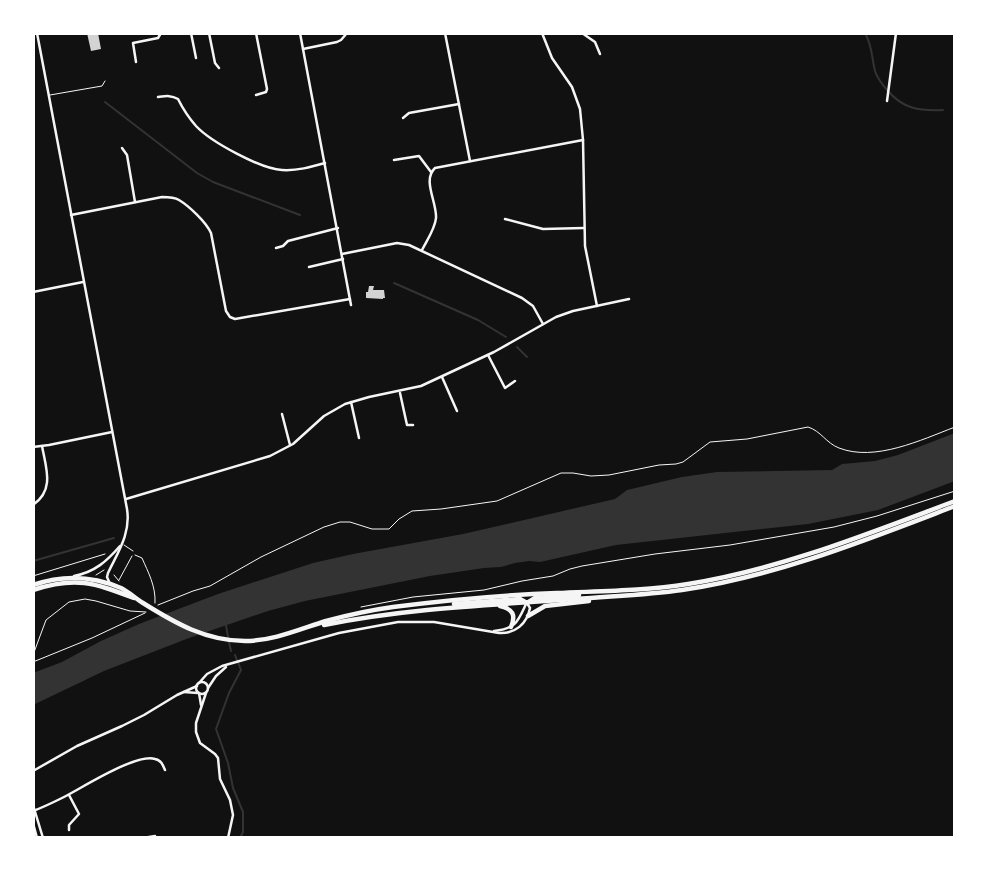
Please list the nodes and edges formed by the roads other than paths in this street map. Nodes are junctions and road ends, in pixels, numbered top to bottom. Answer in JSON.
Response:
{"nodes":[{"id":1,"x":37,"y":33,"type":"edge"},
{"id":2,"x":161,"y":33,"type":"edge"},
{"id":3,"x":191,"y":33,"type":"edge"},
{"id":4,"x":209,"y":33,"type":"edge"},
{"id":5,"x":256,"y":33,"type":"edge"},
{"id":6,"x":300,"y":33,"type":"edge"},
{"id":7,"x":346,"y":33,"type":"edge"},
{"id":8,"x":445,"y":33,"type":"edge"},
{"id":9,"x":542,"y":33,"type":"edge"},
{"id":10,"x":582,"y":33,"type":"edge"},
{"id":11,"x":896,"y":33,"type":"edge"},
{"id":12,"x":303,"y":49,"type":"junction"},
{"id":13,"x":600,"y":54,"type":"dead end"},
{"id":14,"x":196,"y":58,"type":"dead end"},
{"id":15,"x":136,"y":62,"type":"dead end"},
{"id":16,"x":219,"y":68,"type":"dead end"},
{"id":17,"x":105,"y":81,"type":"dead end"},
{"id":18,"x":48,"y":95,"type":"junction"},
{"id":19,"x":256,"y":95,"type":"dead end"},
{"id":20,"x":158,"y":97,"type":"dead end"},
{"id":21,"x":887,"y":101,"type":"dead end"},
{"id":22,"x":459,"y":104,"type":"junction"},
{"id":23,"x":402,"y":118,"type":"dead end"},
{"id":24,"x":583,"y":140,"type":"junction"},
{"id":25,"x":122,"y":148,"type":"dead end"},
{"id":26,"x":394,"y":160,"type":"dead end"},
{"id":27,"x":470,"y":161,"type":"junction"},
{"id":28,"x":325,"y":163,"type":"junction"},
{"id":29,"x":431,"y":172,"type":"junction"},
{"id":30,"x":135,"y":202,"type":"junction"},
{"id":31,"x":71,"y":215,"type":"junction"},
{"id":32,"x":505,"y":219,"type":"dead end"},
{"id":33,"x":338,"y":228,"type":"junction"},
{"id":34,"x":584,"y":228,"type":"junction"},
{"id":35,"x":276,"y":248,"type":"dead end"},
{"id":36,"x":422,"y":250,"type":"junction"},
{"id":37,"x":342,"y":254,"type":"junction"},
{"id":38,"x":343,"y":259,"type":"junction"},
{"id":39,"x":309,"y":267,"type":"dead end"},
{"id":40,"x":83,"y":282,"type":"junction"},
{"id":41,"x":33,"y":292,"type":"edge"},
{"id":42,"x":350,"y":299,"type":"junction"},
{"id":43,"x":629,"y":299,"type":"dead end"},
{"id":44,"x":351,"y":305,"type":"dead end"},
{"id":45,"x":597,"y":306,"type":"junction"},
{"id":46,"x":543,"y":324,"type":"junction"},
{"id":47,"x":488,"y":355,"type":"junction"},
{"id":48,"x":442,"y":377,"type":"junction"},
{"id":49,"x":515,"y":382,"type":"dead end"},
{"id":50,"x":400,"y":392,"type":"junction"},
{"id":51,"x":351,"y":402,"type":"junction"},
{"id":52,"x":457,"y":411,"type":"dead end"},
{"id":53,"x":282,"y":414,"type":"dead end"},
{"id":54,"x":413,"y":425,"type":"dead end"},
{"id":55,"x":112,"y":432,"type":"junction"},
{"id":56,"x":359,"y":438,"type":"dead end"},
{"id":57,"x":42,"y":446,"type":"junction"},
{"id":58,"x":290,"y":446,"type":"junction"},
{"id":59,"x":33,"y":447,"type":"edge"},
{"id":60,"x":126,"y":499,"type":"junction"},
{"id":61,"x":955,"y":503,"type":"edge"},
{"id":62,"x":33,"y":505,"type":"edge"},
{"id":63,"x":122,"y":544,"type":"junction"},
{"id":64,"x":133,"y":551,"type":"dead end"},
{"id":65,"x":70,"y":577,"type":"junction"},
{"id":66,"x":110,"y":584,"type":"junction"},
{"id":67,"x":33,"y":585,"type":"edge"},
{"id":68,"x":33,"y":590,"type":"edge"},
{"id":69,"x":614,"y":591,"type":"junction"},
{"id":70,"x":635,"y":595,"type":"junction"},
{"id":71,"x":141,"y":602,"type":"junction"},
{"id":72,"x":433,"y":603,"type":"junction"},
{"id":73,"x":527,"y":603,"type":"junction"},
{"id":74,"x":496,"y":605,"type":"junction"},
{"id":75,"x":528,"y":616,"type":"junction"},
{"id":76,"x":315,"y":626,"type":"junction"},
{"id":77,"x":511,"y":626,"type":"junction"},
{"id":78,"x":491,"y":631,"type":"junction"},
{"id":79,"x":230,"y":664,"type":"junction"},
{"id":80,"x":198,"y":685,"type":"junction"},
{"id":81,"x":208,"y":688,"type":"junction"},
{"id":82,"x":183,"y":692,"type":"junction"},
{"id":83,"x":199,"y":693,"type":"junction"},
{"id":84,"x":206,"y":693,"type":"junction"},
{"id":85,"x":201,"y":708,"type":"junction"},
{"id":86,"x":165,"y":770,"type":"dead end"},
{"id":87,"x":33,"y":771,"type":"edge"},
{"id":88,"x":69,"y":795,"type":"junction"},
{"id":89,"x":34,"y":809,"type":"edge"},
{"id":90,"x":33,"y":823,"type":"edge"},
{"id":91,"x":69,"y":830,"type":"dead end"},
{"id":92,"x":155,"y":836,"type":"dead end"},
{"id":93,"x":37,"y":838,"type":"edge"},
{"id":94,"x":43,"y":838,"type":"edge"},
{"id":95,"x":143,"y":838,"type":"edge"},
{"id":96,"x":228,"y":838,"type":"edge"}],
"edges":[{"from":1,"to":18,"type":"street"},
{"from":2,"to":15,"type":"street"},
{"from":3,"to":14,"type":"street"},
{"from":4,"to":16,"type":"street"},
{"from":5,"to":19,"type":"street"},
{"from":6,"to":12,"type":"street"},
{"from":7,"to":12,"type":"street"},
{"from":8,"to":22,"type":"street"},
{"from":9,"to":24,"type":"street"},
{"from":10,"to":13,"type":"street"},
{"from":11,"to":21,"type":"street"},
{"from":12,"to":28,"type":"street"},
{"from":17,"to":18,"type":"lane"},
{"from":18,"to":31,"type":"street"},
{"from":20,"to":28,"type":"street"},
{"from":22,"to":23,"type":"street"},
{"from":22,"to":27,"type":"street"},
{"from":24,"to":27,"type":"street"},
{"from":24,"to":34,"type":"street"},
{"from":25,"to":30,"type":"street"},
{"from":26,"to":29,"type":"street"},
{"from":27,"to":29,"type":"street"},
{"from":28,"to":33,"type":"street"},
{"from":29,"to":36,"type":"street"},
{"from":30,"to":31,"type":"street"},
{"from":30,"to":42,"type":"street"},
{"from":31,"to":40,"type":"street"},
{"from":32,"to":34,"type":"street"},
{"from":33,"to":35,"type":"street"},
{"from":33,"to":37,"type":"street"},
{"from":34,"to":45,"type":"street"},
{"from":36,"to":37,"type":"street"},
{"from":36,"to":46,"type":"street"},
{"from":37,"to":38,"type":"street"},
{"from":38,"to":39,"type":"street"},
{"from":38,"to":42,"type":"street"},
{"from":40,"to":41,"type":"street"},
{"from":40,"to":55,"type":"street"},
{"from":42,"to":44,"type":"street"},
{"from":43,"to":45,"type":"street"},
{"from":45,"to":46,"type":"street"},
{"from":46,"to":47,"type":"street"},
{"from":47,"to":48,"type":"street"},
{"from":47,"to":49,"type":"street"},
{"from":48,"to":50,"type":"street"},
{"from":48,"to":52,"type":"street"},
{"from":50,"to":51,"type":"street"},
{"from":50,"to":54,"type":"street"},
{"from":51,"to":56,"type":"street"},
{"from":51,"to":58,"type":"street"},
{"from":53,"to":58,"type":"street"},
{"from":55,"to":57,"type":"street"},
{"from":55,"to":60,"type":"street"},
{"from":57,"to":59,"type":"street"},
{"from":57,"to":62,"type":"street"},
{"from":58,"to":60,"type":"street"},
{"from":60,"to":63,"type":"street"},
{"from":61,"to":69,"type":"highway"},
{"from":61,"to":70,"type":"highway"},
{"from":63,"to":64,"type":"lane"},
{"from":63,"to":65,"type":"street"},
{"from":63,"to":66,"type":"street"},
{"from":65,"to":66,"type":"highway"},
{"from":65,"to":67,"type":"highway"},
{"from":66,"to":71,"type":"highway"},
{"from":68,"to":71,"type":"highway"},
{"from":69,"to":72,"type":"highway"},
{"from":69,"to":73,"type":"highway"},
{"from":70,"to":73,"type":"highway"},
{"from":70,"to":75,"type":"highway"},
{"from":71,"to":76,"type":"highway"},
{"from":72,"to":73,"type":"highway"},
{"from":72,"to":76,"type":"highway"},
{"from":73,"to":74,"type":"highway"},
{"from":73,"to":75,"type":"street"},
{"from":73,"to":77,"type":"street"},
{"from":74,"to":76,"type":"highway"},
{"from":74,"to":77,"type":"highway"},
{"from":75,"to":78,"type":"street"},
{"from":77,"to":78,"type":"street"},
{"from":78,"to":79,"type":"street"},
{"from":79,"to":80,"type":"street"},
{"from":79,"to":81,"type":"street"},
{"from":80,"to":81,"type":"street"},
{"from":80,"to":82,"type":"street"},
{"from":80,"to":83,"type":"street"},
{"from":81,"to":84,"type":"street"},
{"from":82,"to":83,"type":"street"},
{"from":82,"to":87,"type":"street"},
{"from":83,"to":84,"type":"street"},
{"from":83,"to":85,"type":"street"},
{"from":84,"to":85,"type":"street"},
{"from":85,"to":96,"type":"street"},
{"from":86,"to":88,"type":"street"},
{"from":88,"to":89,"type":"street"},
{"from":88,"to":91,"type":"street"},
{"from":89,"to":94,"type":"street"},
{"from":90,"to":93,"type":"street"},
{"from":92,"to":95,"type":"street"}]}
